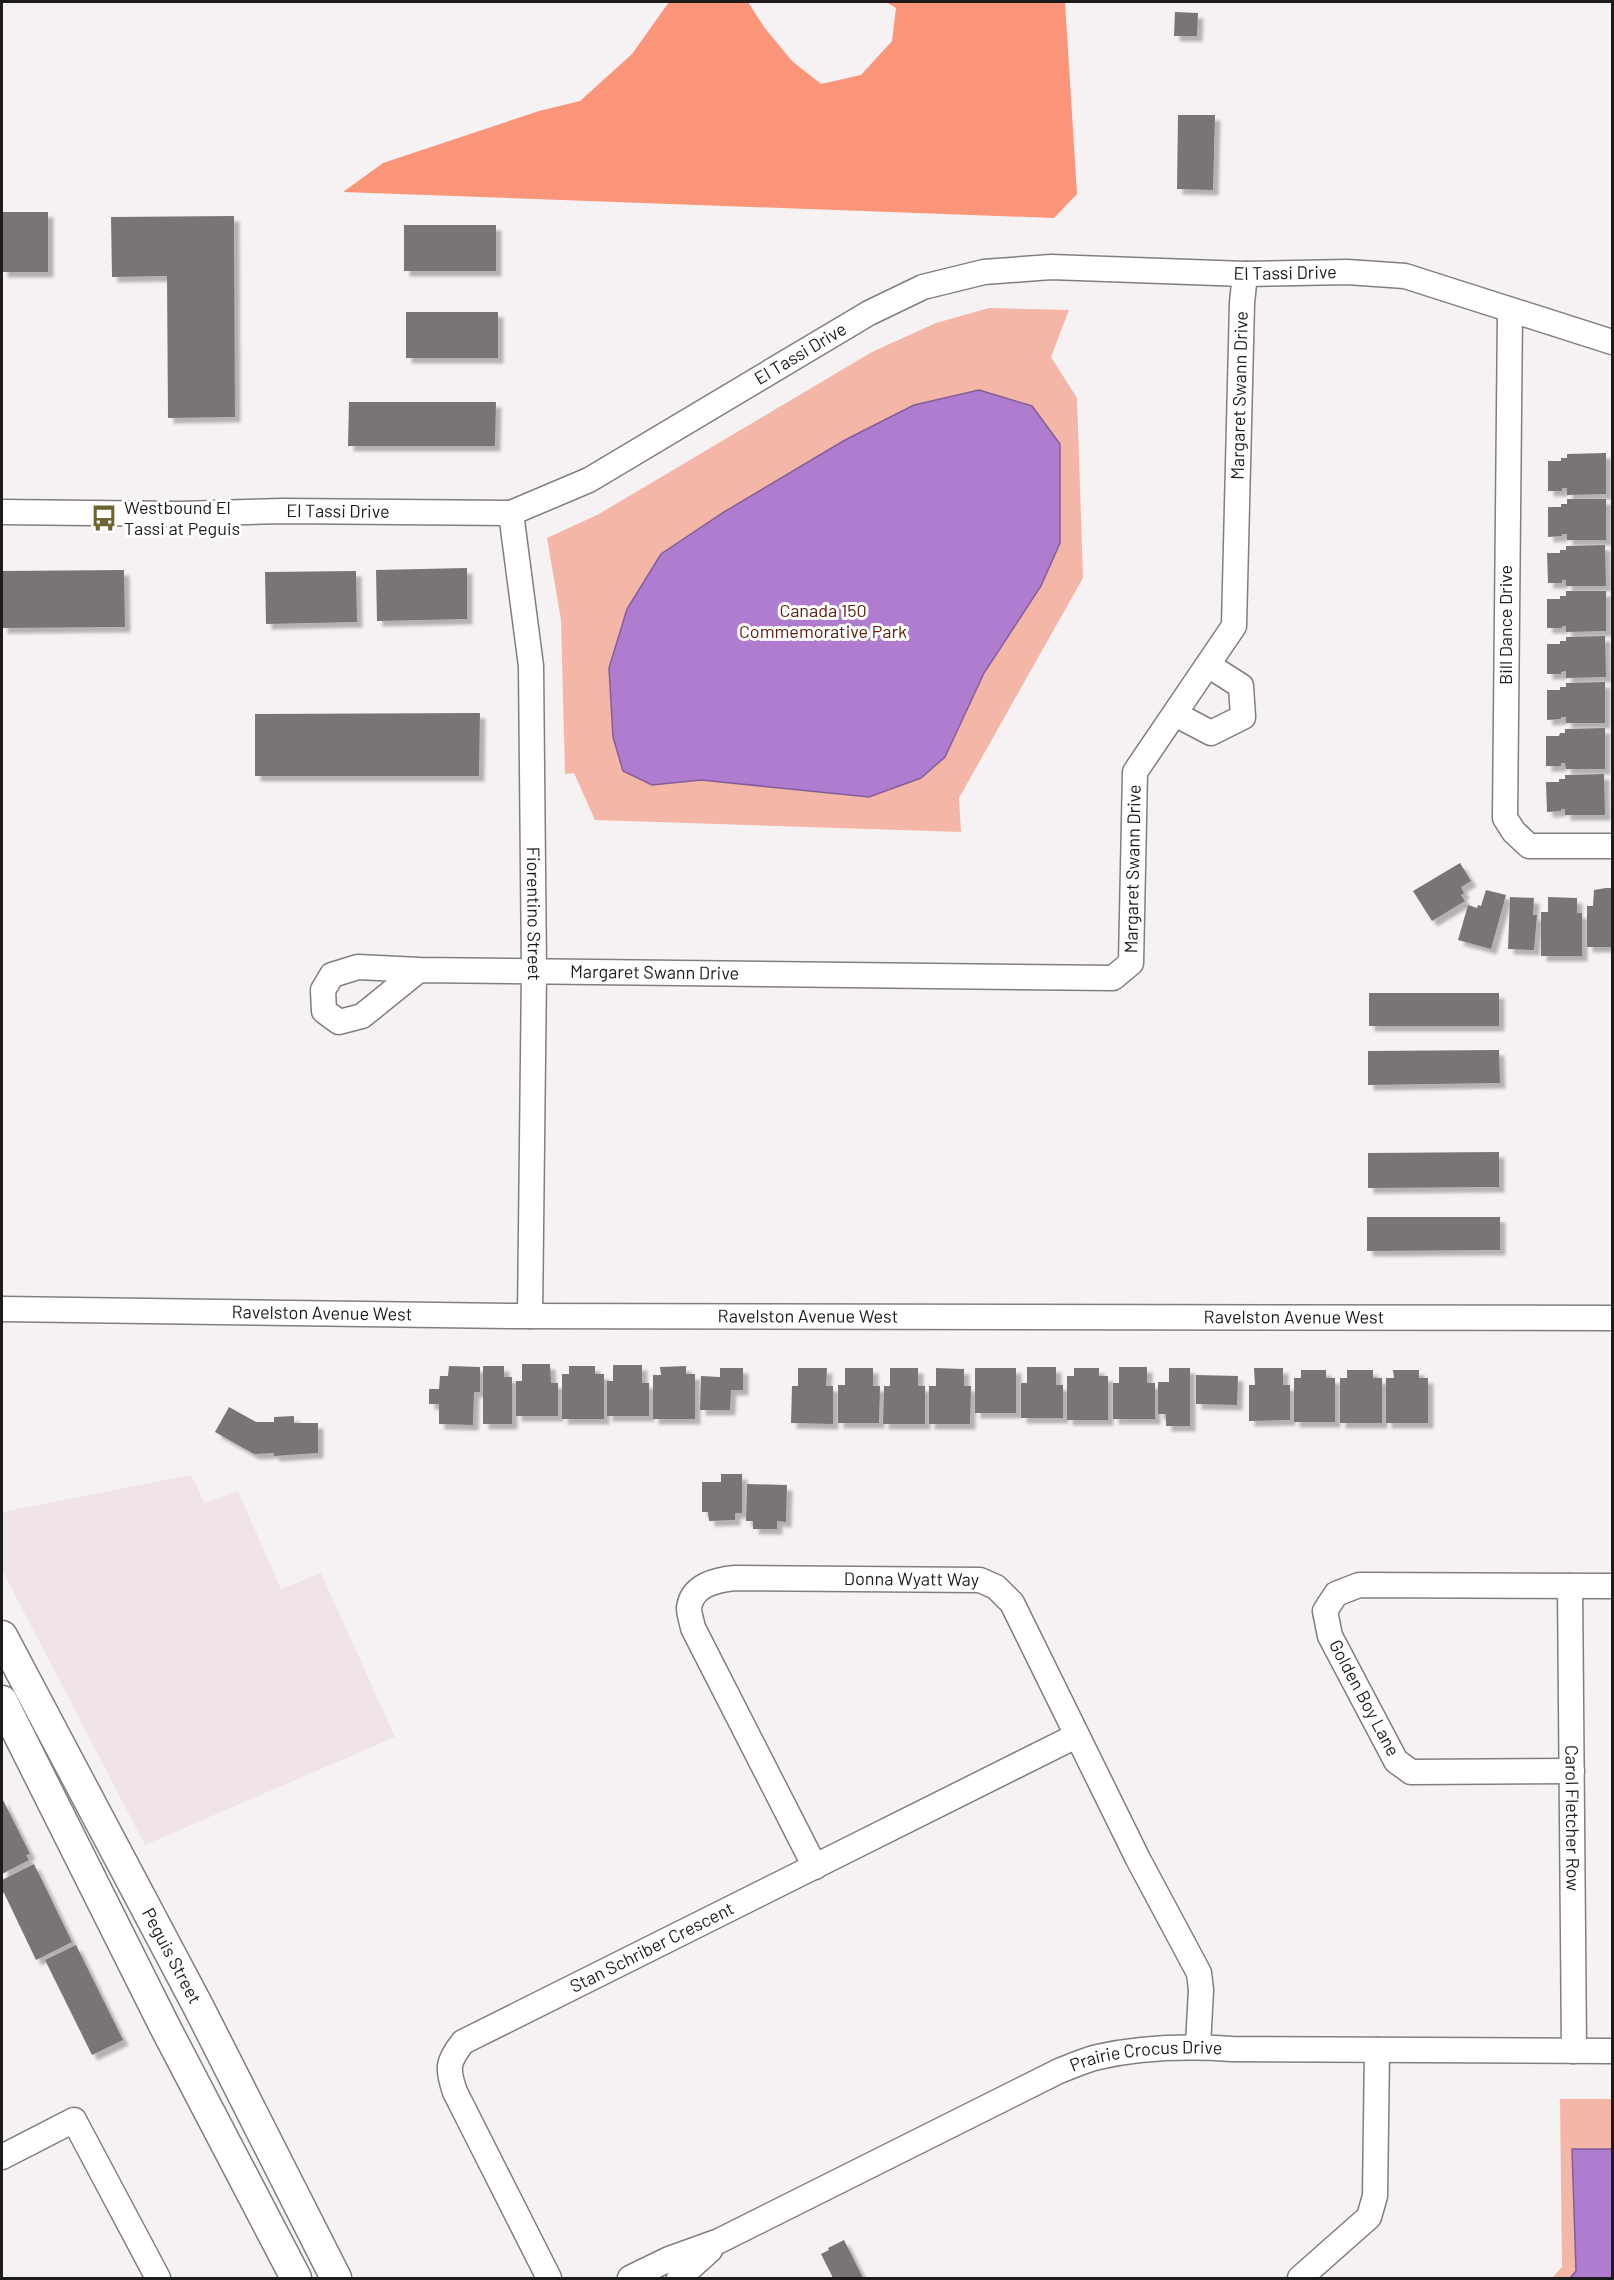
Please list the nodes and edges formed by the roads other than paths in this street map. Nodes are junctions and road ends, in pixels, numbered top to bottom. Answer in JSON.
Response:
{"nodes":[{"id":1,"x":1245,"y":274,"type":"junction"},
{"id":2,"x":1510,"y":311,"type":"junction"},
{"id":3,"x":1612,"y":342,"type":"edge"},
{"id":4,"x":2,"y":512,"type":"edge"},
{"id":5,"x":511,"y":513,"type":"junction"},
{"id":6,"x":1208,"y":665,"type":"junction"},
{"id":7,"x":1174,"y":714,"type":"junction"},
{"id":8,"x":1612,"y":846,"type":"edge"},
{"id":9,"x":419,"y":970,"type":"dead end"},
{"id":10,"x":534,"y":971,"type":"junction"},
{"id":11,"x":2,"y":1310,"type":"edge"},
{"id":12,"x":530,"y":1316,"type":"junction"},
{"id":13,"x":1612,"y":1318,"type":"edge"},
{"id":14,"x":1570,"y":1586,"type":"junction"},
{"id":15,"x":1612,"y":1586,"type":"edge"},
{"id":16,"x":2,"y":1636,"type":"edge"},
{"id":17,"x":2,"y":1701,"type":"edge"},
{"id":18,"x":1076,"y":1736,"type":"junction"},
{"id":19,"x":1572,"y":1771,"type":"junction"},
{"id":20,"x":815,"y":1867,"type":"junction"},
{"id":21,"x":1198,"y":2046,"type":"junction"},
{"id":22,"x":1377,"y":2050,"type":"junction"},
{"id":23,"x":1574,"y":2050,"type":"junction"},
{"id":24,"x":1612,"y":2051,"type":"edge"},
{"id":25,"x":2,"y":2157,"type":"edge"},
{"id":26,"x":719,"y":2241,"type":"junction"},
{"id":27,"x":158,"y":2278,"type":"edge"},
{"id":28,"x":296,"y":2278,"type":"edge"},
{"id":29,"x":336,"y":2278,"type":"edge"},
{"id":30,"x":549,"y":2278,"type":"edge"},
{"id":31,"x":630,"y":2278,"type":"edge"},
{"id":32,"x":679,"y":2278,"type":"edge"},
{"id":33,"x":1300,"y":2278,"type":"edge"}],
"edges":[{"from":1,"to":2,"type":"street","name":"El Tassi Drive"},
{"from":1,"to":5,"type":"street","name":"El Tassi Drive"},
{"from":1,"to":6,"type":"street","name":"Margaret Swann Drive"},
{"from":2,"to":3,"type":"street","name":"El Tassi Drive"},
{"from":2,"to":8,"type":"street","name":"Bill Dance Drive"},
{"from":4,"to":5,"type":"street","name":"El Tassi Drive"},
{"from":5,"to":10,"type":"street","name":"Fiorentino Street"},
{"from":6,"to":7,"type":"street","name":"Margaret Swann Drive"},
{"from":6,"to":7,"type":"street"},
{"from":7,"to":10,"type":"street","name":"Margaret Swann Drive"},
{"from":9,"to":10,"type":"street","name":"Margaret Swann Drive"},
{"from":10,"to":12,"type":"street","name":"Fiorentino Street"},
{"from":11,"to":12,"type":"street","name":"Ravelston Avenue West"},
{"from":12,"to":13,"type":"street","name":"Ravelston Avenue West"},
{"from":14,"to":15,"type":"street","name":"Golden Boy Lane"},
{"from":14,"to":19,"type":"street","name":"Carol Fletcher Row"},
{"from":14,"to":19,"type":"street","name":"Golden Boy Lane"},
{"from":16,"to":29,"type":"street","name":"Peguis Street"},
{"from":17,"to":28,"type":"street","name":"Peguis Street"},
{"from":18,"to":20,"type":"street","name":"Stan Schriber Crescent"},
{"from":18,"to":20,"type":"street","name":"Donna Wyatt Way"},
{"from":18,"to":21,"type":"street","name":"Donna Wyatt Way"},
{"from":19,"to":23,"type":"street","name":"Carol Fletcher Row"},
{"from":20,"to":30,"type":"street","name":"Stan Schriber Crescent"},
{"from":21,"to":22,"type":"street","name":"Prairie Crocus Drive"},
{"from":21,"to":26,"type":"street","name":"Prairie Crocus Drive"},
{"from":22,"to":23,"type":"street","name":"Prairie Crocus Drive"},
{"from":22,"to":33,"type":"street"},
{"from":23,"to":24,"type":"street","name":"Prairie Crocus Drive"},
{"from":25,"to":27,"type":"street"},
{"from":26,"to":31,"type":"street","name":"Prairie Crocus Drive"},
{"from":26,"to":32,"type":"street","name":"Prairie Crocus Drive"}]}
